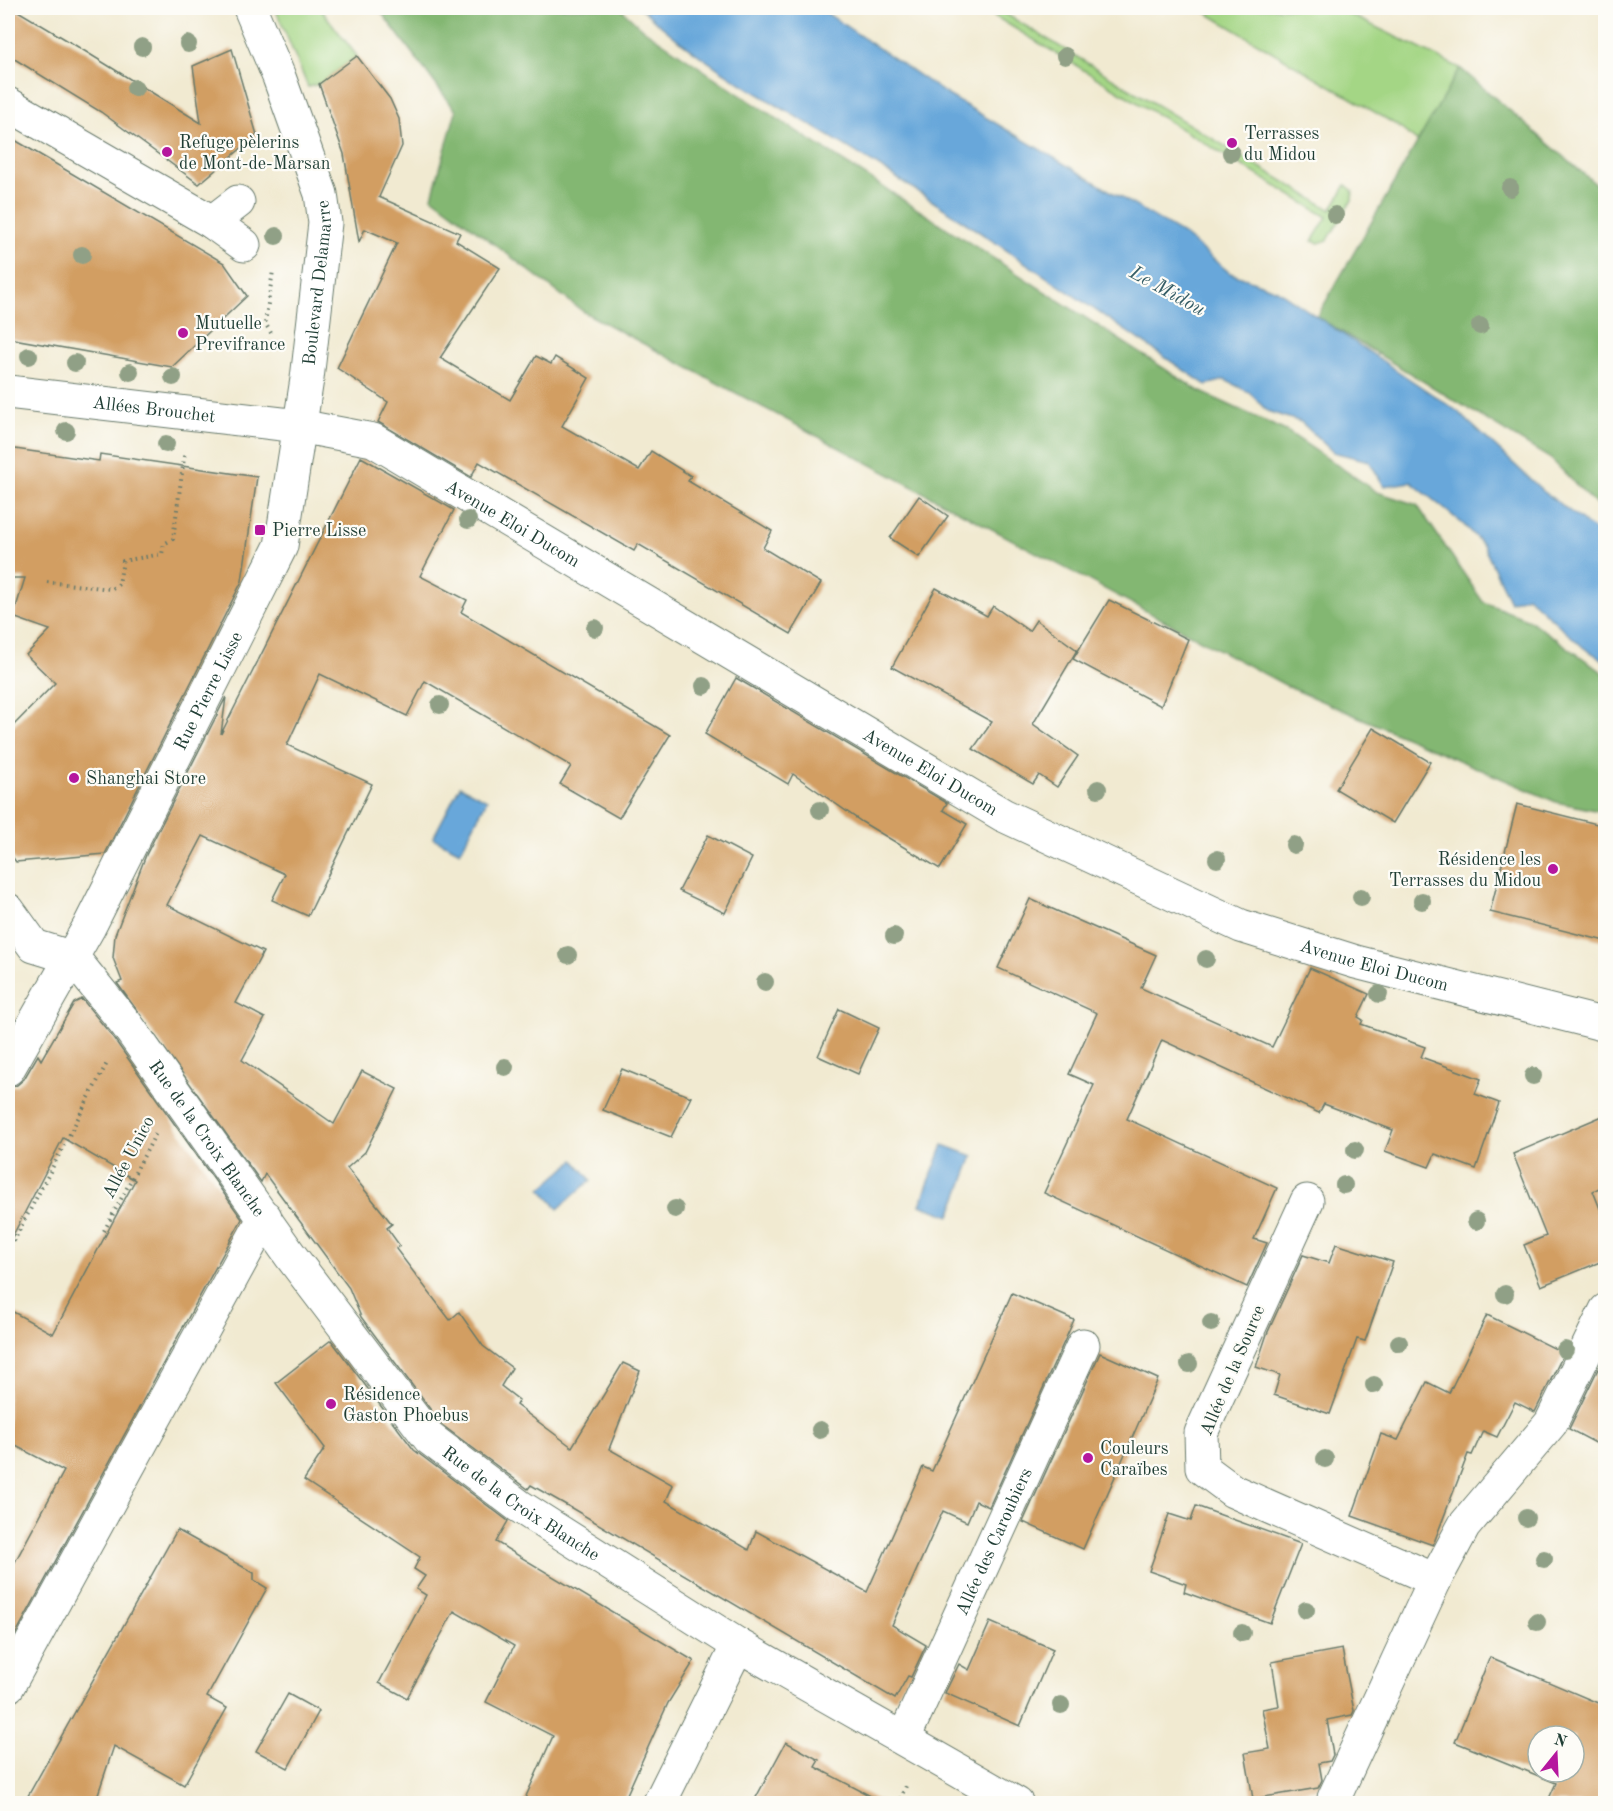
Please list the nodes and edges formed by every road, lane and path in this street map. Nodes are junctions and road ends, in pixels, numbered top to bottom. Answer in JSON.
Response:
{"nodes":[{"id":1,"x":250,"y":8,"type":"edge"},
{"id":2,"x":8,"y":104,"type":"edge"},
{"id":3,"x":238,"y":202,"type":"dead end"},
{"id":4,"x":212,"y":222,"type":"junction"},
{"id":5,"x":244,"y":245,"type":"joint"},
{"id":6,"x":274,"y":338,"type":"dead end"},
{"id":7,"x":8,"y":392,"type":"edge"},
{"id":8,"x":189,"y":415,"type":"junction"},
{"id":9,"x":299,"y":426,"type":"junction"},
{"id":10,"x":47,"y":582,"type":"dead end"},
{"id":11,"x":8,"y":910,"type":"edge"},
{"id":12,"x":73,"y":958,"type":"junction"},
{"id":13,"x":127,"y":1025,"type":"junction"},
{"id":14,"x":1605,"y":1025,"type":"edge"},
{"id":15,"x":8,"y":1069,"type":"edge"},
{"id":16,"x":177,"y":1096,"type":"junction"},
{"id":17,"x":1307,"y":1201,"type":"dead end"},
{"id":18,"x":265,"y":1217,"type":"junction"},
{"id":19,"x":104,"y":1231,"type":"dead end"},
{"id":20,"x":8,"y":1252,"type":"edge"},
{"id":21,"x":1605,"y":1310,"type":"edge"},
{"id":22,"x":1083,"y":1345,"type":"dead end"},
{"id":23,"x":1435,"y":1580,"type":"junction"},
{"id":24,"x":738,"y":1645,"type":"junction"},
{"id":25,"x":8,"y":1686,"type":"edge"},
{"id":26,"x":904,"y":1738,"type":"junction"},
{"id":27,"x":1334,"y":1798,"type":"dead end"},
{"id":28,"x":659,"y":1803,"type":"edge"},
{"id":29,"x":1017,"y":1803,"type":"edge"}],
"edges":[{"from":1,"to":9,"type":"street","name":"Boulevard Delamarre"},
{"from":2,"to":4,"type":"street"},
{"from":3,"to":4,"type":"street"},
{"from":4,"to":5,"type":"street"},
{"from":5,"to":6,"type":"path"},
{"from":7,"to":8,"type":"street","name":"Allées Brouchet"},
{"from":8,"to":9,"type":"street","name":"Allées Brouchet"},
{"from":8,"to":10,"type":"path"},
{"from":9,"to":12,"type":"street","name":"Rue Pierre Lisse"},
{"from":9,"to":14,"type":"street","name":"Avenue Eloi Ducom"},
{"from":11,"to":12,"type":"street"},
{"from":12,"to":13,"type":"street","name":"Rue de la Croix Blanche"},
{"from":12,"to":15,"type":"street","name":"Rue Pierre Lisse"},
{"from":13,"to":16,"type":"street","name":"Rue de la Croix Blanche"},
{"from":13,"to":20,"type":"path"},
{"from":16,"to":18,"type":"street","name":"Rue de la Croix Blanche"},
{"from":16,"to":19,"type":"path","name":"Allée Unico"},
{"from":17,"to":23,"type":"street","name":"Allée de la Source"},
{"from":18,"to":24,"type":"street","name":"Rue de la Croix Blanche"},
{"from":18,"to":25,"type":"street"},
{"from":21,"to":23,"type":"street"},
{"from":22,"to":26,"type":"street","name":"Allée des Caroubiers"},
{"from":23,"to":27,"type":"street"},
{"from":24,"to":26,"type":"street","name":"Rue de la Croix Blanche"},
{"from":24,"to":28,"type":"street"},
{"from":26,"to":29,"type":"street","name":"Rue de la Croix Blanche"}]}
